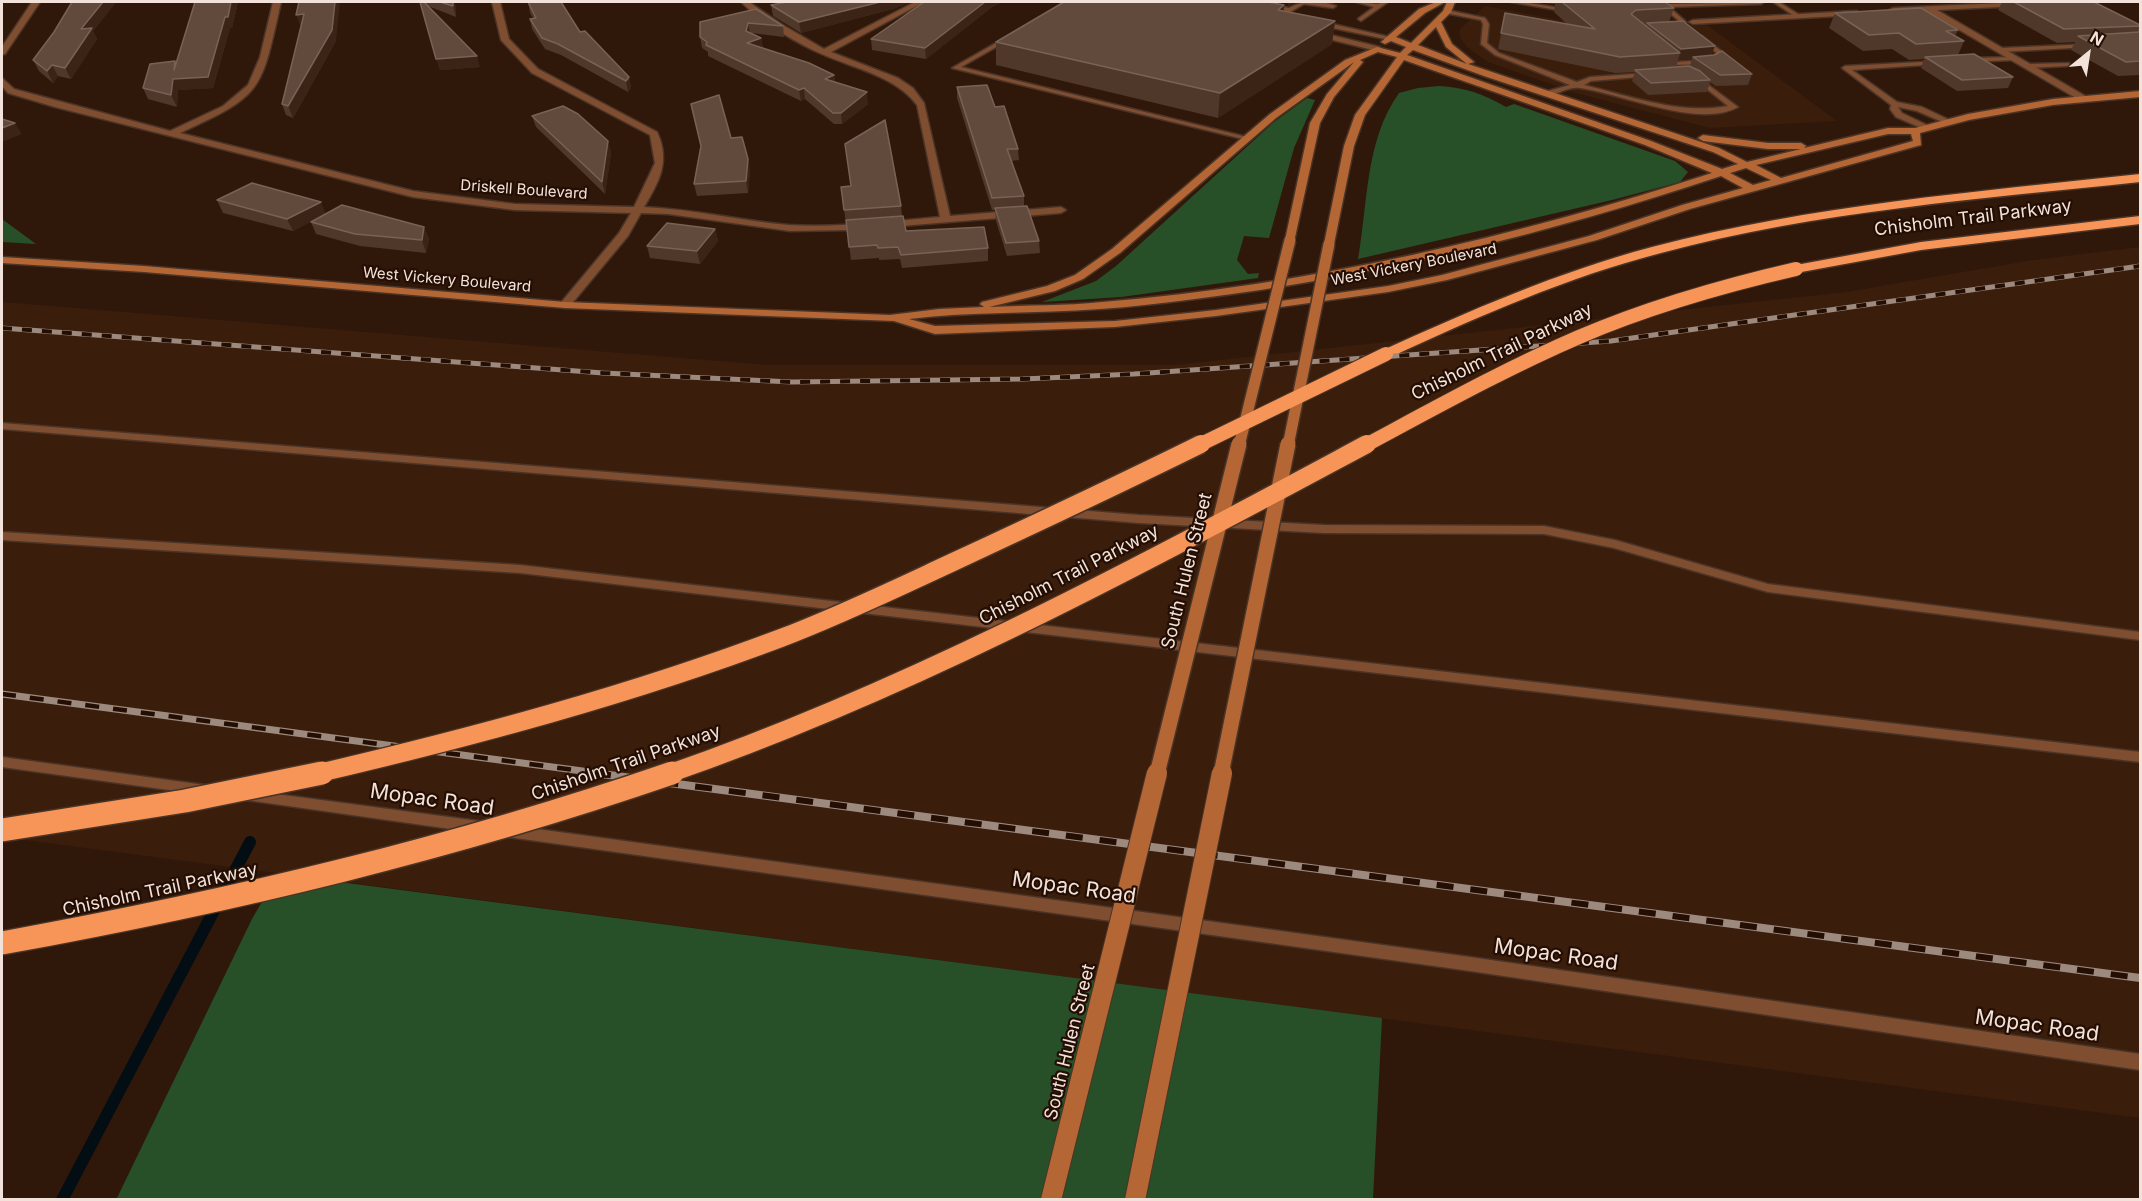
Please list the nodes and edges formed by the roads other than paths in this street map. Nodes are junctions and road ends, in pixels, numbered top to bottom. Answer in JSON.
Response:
{"nodes":[{"id":1,"x":36,"y":2,"type":"edge"},
{"id":2,"x":277,"y":2,"type":"edge"},
{"id":3,"x":496,"y":2,"type":"edge"},
{"id":4,"x":746,"y":2,"type":"edge"},
{"id":5,"x":920,"y":2,"type":"edge"},
{"id":6,"x":1246,"y":2,"type":"edge"},
{"id":7,"x":1303,"y":2,"type":"edge"},
{"id":8,"x":1359,"y":2,"type":"edge"},
{"id":9,"x":1441,"y":2,"type":"edge"},
{"id":10,"x":1451,"y":2,"type":"edge"},
{"id":11,"x":1514,"y":2,"type":"edge"},
{"id":12,"x":1706,"y":2,"type":"edge"},
{"id":13,"x":1761,"y":2,"type":"edge"},
{"id":14,"x":1776,"y":2,"type":"edge"},
{"id":15,"x":1918,"y":2,"type":"edge"},
{"id":16,"x":2061,"y":2,"type":"edge"},
{"id":17,"x":1382,"y":4,"type":"edge"},
{"id":18,"x":1661,"y":4,"type":"edge"},
{"id":19,"x":1652,"y":6,"type":"edge"},
{"id":20,"x":1929,"y":8,"type":"junction"},
{"id":21,"x":1574,"y":10,"type":"edge"},
{"id":22,"x":1881,"y":11,"type":"edge"},
{"id":23,"x":1330,"y":12,"type":"edge"},
{"id":24,"x":1447,"y":12,"type":"junction"},
{"id":25,"x":1869,"y":12,"type":"edge"},
{"id":26,"x":1798,"y":16,"type":"junction"},
{"id":27,"x":1361,"y":19,"type":"dead end"},
{"id":28,"x":1437,"y":22,"type":"junction"},
{"id":29,"x":1693,"y":22,"type":"joint"},
{"id":30,"x":1698,"y":34,"type":"edge"},
{"id":31,"x":1014,"y":35,"type":"edge"},
{"id":32,"x":1390,"y":38,"type":"junction"},
{"id":33,"x":1412,"y":45,"type":"junction"},
{"id":34,"x":2094,"y":45,"type":"edge"},
{"id":35,"x":1377,"y":49,"type":"junction"},
{"id":36,"x":2001,"y":50,"type":"junction"},
{"id":37,"x":2,"y":52,"type":"edge"},
{"id":38,"x":824,"y":52,"type":"junction"},
{"id":39,"x":1402,"y":56,"type":"junction"},
{"id":40,"x":1667,"y":58,"type":"edge"},
{"id":41,"x":2015,"y":58,"type":"junction"},
{"id":42,"x":1956,"y":61,"type":"edge"},
{"id":43,"x":1945,"y":62,"type":"edge"},
{"id":44,"x":1675,"y":64,"type":"junction"},
{"id":45,"x":2067,"y":64,"type":"dead end"},
{"id":46,"x":2029,"y":66,"type":"junction"},
{"id":47,"x":1487,"y":74,"type":"junction"},
{"id":48,"x":1654,"y":75,"type":"edge"},
{"id":49,"x":2,"y":81,"type":"edge"},
{"id":50,"x":1577,"y":85,"type":"junction"},
{"id":51,"x":1547,"y":93,"type":"junction"},
{"id":52,"x":2140,"y":94,"type":"edge"},
{"id":53,"x":2084,"y":99,"type":"junction"},
{"id":54,"x":1895,"y":104,"type":"junction"},
{"id":55,"x":1950,"y":122,"type":"junction"},
{"id":56,"x":1656,"y":130,"type":"junction"},
{"id":57,"x":1921,"y":130,"type":"junction"},
{"id":58,"x":172,"y":133,"type":"junction"},
{"id":59,"x":1247,"y":138,"type":"junction"},
{"id":60,"x":1828,"y":145,"type":"junction"},
{"id":61,"x":1745,"y":165,"type":"junction"},
{"id":62,"x":1722,"y":173,"type":"junction"},
{"id":63,"x":2140,"y":178,"type":"edge"},
{"id":64,"x":1778,"y":180,"type":"junction"},
{"id":65,"x":1751,"y":189,"type":"junction"},
{"id":66,"x":1061,"y":210,"type":"dead end"},
{"id":67,"x":637,"y":211,"type":"junction"},
{"id":68,"x":946,"y":220,"type":"junction"},
{"id":69,"x":2140,"y":220,"type":"edge"},
{"id":70,"x":2,"y":260,"type":"edge"},
{"id":71,"x":565,"y":305,"type":"junction"},
{"id":72,"x":939,"y":312,"type":"junction"},
{"id":73,"x":890,"y":318,"type":"junction"},
{"id":74,"x":2,"y":426,"type":"edge"},
{"id":75,"x":2,"y":536,"type":"edge"},
{"id":76,"x":2140,"y":636,"type":"edge"},
{"id":77,"x":2140,"y":757,"type":"edge"},
{"id":78,"x":2,"y":762,"type":"edge"},
{"id":79,"x":2,"y":830,"type":"edge"},
{"id":80,"x":2,"y":943,"type":"edge"},
{"id":81,"x":2140,"y":1062,"type":"edge"},
{"id":82,"x":1051,"y":1200,"type":"edge"},
{"id":83,"x":1135,"y":1200,"type":"edge"}],
"edges":[{"from":1,"to":37,"type":"street"},
{"from":2,"to":58,"type":"street"},
{"from":3,"to":67,"type":"street"},
{"from":4,"to":38,"type":"street"},
{"from":5,"to":38,"type":"street"},
{"from":6,"to":7,"type":"lane"},
{"from":7,"to":23,"type":"lane"},
{"from":8,"to":17,"type":"lane"},
{"from":9,"to":32,"type":"main road","name":"South Hulen Street"},
{"from":10,"to":24,"type":"main road"},
{"from":11,"to":21,"type":"lane"},
{"from":12,"to":13,"type":"lane"},
{"from":12,"to":18,"type":"lane"},
{"from":14,"to":26,"type":"lane"},
{"from":15,"to":20,"type":"street"},
{"from":16,"to":20,"type":"street"},
{"from":17,"to":27,"type":"lane"},
{"from":18,"to":19,"type":"lane"},
{"from":18,"to":29,"type":"lane"},
{"from":20,"to":22,"type":"street"},
{"from":20,"to":36,"type":"street"},
{"from":23,"to":32,"type":"street"},
{"from":23,"to":35,"type":"street"},
{"from":24,"to":28,"type":"main road"},
{"from":24,"to":50,"type":"lane"},
{"from":25,"to":26,"type":"street"},
{"from":26,"to":29,"type":"street"},
{"from":28,"to":33,"type":"main road"},
{"from":28,"to":47,"type":"main road"},
{"from":30,"to":44,"type":"lane"},
{"from":31,"to":59,"type":"lane"},
{"from":32,"to":33,"type":"main road"},
{"from":32,"to":35,"type":"main road","name":"South Hulen Street"},
{"from":33,"to":39,"type":"main road"},
{"from":33,"to":47,"type":"main road"},
{"from":34,"to":36,"type":"lane"},
{"from":35,"to":39,"type":"main road"},
{"from":35,"to":59,"type":"main road"},
{"from":35,"to":82,"type":"main road","name":"South Hulen Street","bridge":true},
{"from":36,"to":41,"type":"street"},
{"from":38,"to":68,"type":"street"},
{"from":39,"to":62,"type":"main road"},
{"from":39,"to":83,"type":"main road","bridge":true},
{"from":40,"to":44,"type":"lane"},
{"from":41,"to":42,"type":"lane"},
{"from":41,"to":46,"type":"street"},
{"from":43,"to":54,"type":"lane"},
{"from":44,"to":50,"type":"lane"},
{"from":45,"to":46,"type":"lane"},
{"from":46,"to":53,"type":"street"},
{"from":47,"to":51,"type":"main road"},
{"from":48,"to":50,"type":"lane"},
{"from":49,"to":58,"type":"street","name":"Driskell Boulevard"},
{"from":50,"to":51,"type":"lane"},
{"from":51,"to":56,"type":"main road"},
{"from":52,"to":53,"type":"main road","name":"West Vickery Boulevard"},
{"from":53,"to":55,"type":"main road","name":"West Vickery Boulevard"},
{"from":54,"to":55,"type":"lane"},
{"from":54,"to":57,"type":"lane"},
{"from":55,"to":57,"type":"main road","name":"West Vickery Boulevard"},
{"from":56,"to":60,"type":"main road"},
{"from":56,"to":61,"type":"main road"},
{"from":57,"to":60,"type":"main road","name":"West Vickery Boulevard"},
{"from":57,"to":64,"type":"main road","name":"West Vickery Boulevard"},
{"from":58,"to":67,"type":"street","name":"Driskell Boulevard"},
{"from":59,"to":72,"type":"main road"},
{"from":60,"to":61,"type":"main road","name":"West Vickery Boulevard"},
{"from":61,"to":62,"type":"main road","name":"West Vickery Boulevard"},
{"from":61,"to":64,"type":"main road"},
{"from":62,"to":65,"type":"main road"},
{"from":62,"to":72,"type":"main road","name":"West Vickery Boulevard"},
{"from":63,"to":79,"type":"highway","name":"Chisholm Trail Parkway","bridge":true},
{"from":64,"to":65,"type":"main road","name":"West Vickery Boulevard"},
{"from":65,"to":73,"type":"main road","name":"West Vickery Boulevard"},
{"from":66,"to":68,"type":"street","name":"Driskell Boulevard"},
{"from":67,"to":68,"type":"street","name":"Driskell Boulevard"},
{"from":67,"to":71,"type":"street"},
{"from":69,"to":80,"type":"highway","name":"Chisholm Trail Parkway","bridge":true},
{"from":70,"to":71,"type":"main road","name":"West Vickery Boulevard"},
{"from":71,"to":73,"type":"main road","name":"West Vickery Boulevard"},
{"from":72,"to":73,"type":"main road","name":"West Vickery Boulevard"},
{"from":74,"to":76,"type":"lane"},
{"from":75,"to":77,"type":"lane"},
{"from":78,"to":81,"type":"lane","name":"Mopac Road"}]}
